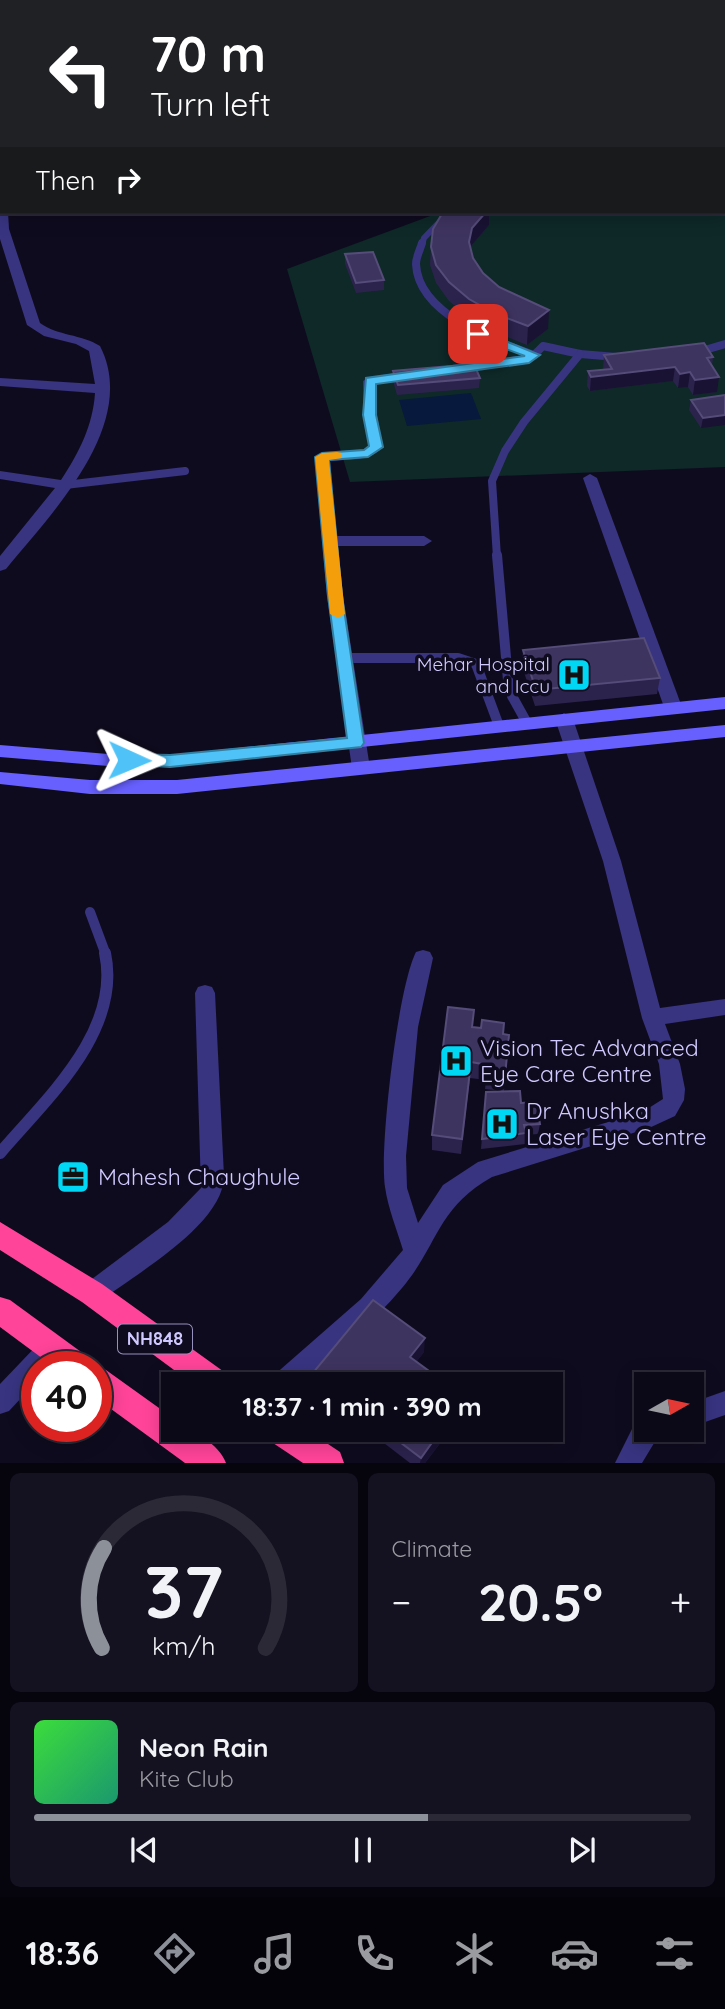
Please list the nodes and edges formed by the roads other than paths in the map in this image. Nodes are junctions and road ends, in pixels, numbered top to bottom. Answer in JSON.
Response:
{"nodes":[{"id":1,"x":2,"y":214,"type":"edge"},
{"id":2,"x":446,"y":214,"type":"edge"},
{"id":3,"x":725,"y":344,"type":"edge"},
{"id":4,"x":580,"y":354,"type":"junction"},
{"id":5,"x":685,"y":354,"type":"edge"},
{"id":6,"x":534,"y":355,"type":"junction"},
{"id":7,"x":628,"y":358,"type":"edge"},
{"id":8,"x":0,"y":382,"type":"edge"},
{"id":9,"x":102,"y":389,"type":"junction"},
{"id":10,"x":185,"y":471,"type":"dead end"},
{"id":11,"x":0,"y":475,"type":"edge"},
{"id":12,"x":590,"y":478,"type":"dead end"},
{"id":13,"x":65,"y":485,"type":"junction"},
{"id":14,"x":331,"y":541,"type":"junction"},
{"id":15,"x":424,"y":541,"type":"dead end"},
{"id":16,"x":0,"y":566,"type":"edge"},
{"id":17,"x":344,"y":658,"type":"junction"},
{"id":18,"x":725,"y":703,"type":"edge"},
{"id":19,"x":673,"y":708,"type":"junction"},
{"id":20,"x":565,"y":719,"type":"junction"},
{"id":21,"x":527,"y":723,"type":"junction"},
{"id":22,"x":499,"y":726,"type":"junction"},
{"id":23,"x":725,"y":731,"type":"edge"},
{"id":24,"x":356,"y":743,"type":"junction"},
{"id":25,"x":574,"y":744,"type":"junction"},
{"id":26,"x":0,"y":751,"type":"edge"},
{"id":27,"x":361,"y":768,"type":"junction"},
{"id":28,"x":0,"y":778,"type":"edge"},
{"id":29,"x":90,"y":912,"type":"dead end"},
{"id":30,"x":423,"y":958,"type":"dead end"},
{"id":31,"x":205,"y":993,"type":"dead end"},
{"id":32,"x":725,"y":1007,"type":"edge"},
{"id":33,"x":652,"y":1018,"type":"junction"},
{"id":34,"x":0,"y":1153,"type":"edge"},
{"id":35,"x":4,"y":1245,"type":"edge"},
{"id":36,"x":415,"y":1252,"type":"junction"},
{"id":37,"x":92,"y":1293,"type":"junction"},
{"id":38,"x":0,"y":1310,"type":"edge"},
{"id":39,"x":51,"y":1348,"type":"junction"},
{"id":40,"x":55,"y":1351,"type":"edge"},
{"id":41,"x":201,"y":1372,"type":"edge"},
{"id":42,"x":295,"y":1372,"type":"edge"},
{"id":43,"x":112,"y":1392,"type":"edge"},
{"id":44,"x":0,"y":1402,"type":"edge"},
{"id":45,"x":725,"y":1404,"type":"edge"},
{"id":46,"x":704,"y":1411,"type":"edge"},
{"id":47,"x":298,"y":1442,"type":"edge"},
{"id":48,"x":639,"y":1442,"type":"edge"},
{"id":49,"x":211,"y":1463,"type":"edge"},
{"id":50,"x":329,"y":1463,"type":"edge"},
{"id":51,"x":628,"y":1463,"type":"edge"}],
"edges":[{"from":1,"to":9,"type":"street"},
{"from":2,"to":6,"type":"lane"},
{"from":3,"to":5,"type":"lane"},
{"from":4,"to":6,"type":"lane"},
{"from":4,"to":7,"type":"lane"},
{"from":4,"to":21,"type":"lane"},
{"from":6,"to":14,"type":"street"},
{"from":8,"to":9,"type":"street"},
{"from":9,"to":13,"type":"street"},
{"from":10,"to":13,"type":"lane"},
{"from":11,"to":13,"type":"street"},
{"from":12,"to":19,"type":"street"},
{"from":13,"to":16,"type":"street"},
{"from":14,"to":15,"type":"street"},
{"from":14,"to":17,"type":"street"},
{"from":17,"to":22,"type":"lane"},
{"from":17,"to":24,"type":"street"},
{"from":18,"to":19,"type":"street"},
{"from":19,"to":20,"type":"street"},
{"from":20,"to":21,"type":"street"},
{"from":20,"to":25,"type":"street"},
{"from":21,"to":22,"type":"street"},
{"from":22,"to":24,"type":"street"},
{"from":23,"to":25,"type":"street"},
{"from":24,"to":26,"type":"street"},
{"from":24,"to":27,"type":"street"},
{"from":25,"to":27,"type":"street"},
{"from":25,"to":33,"type":"street"},
{"from":27,"to":28,"type":"street"},
{"from":29,"to":34,"type":"lane"},
{"from":30,"to":36,"type":"street"},
{"from":31,"to":37,"type":"street"},
{"from":32,"to":33,"type":"street"},
{"from":33,"to":36,"type":"street"},
{"from":35,"to":37,"type":"highway","number":"NH848"},
{"from":36,"to":42,"type":"street"},
{"from":37,"to":41,"type":"highway","number":"NH848"},
{"from":38,"to":39,"type":"highway"},
{"from":39,"to":40,"type":"highway"},
{"from":39,"to":44,"type":"street"},
{"from":43,"to":49,"type":"highway"},
{"from":45,"to":46,"type":"street"},
{"from":47,"to":50,"type":"highway"},
{"from":48,"to":51,"type":"street"}]}
